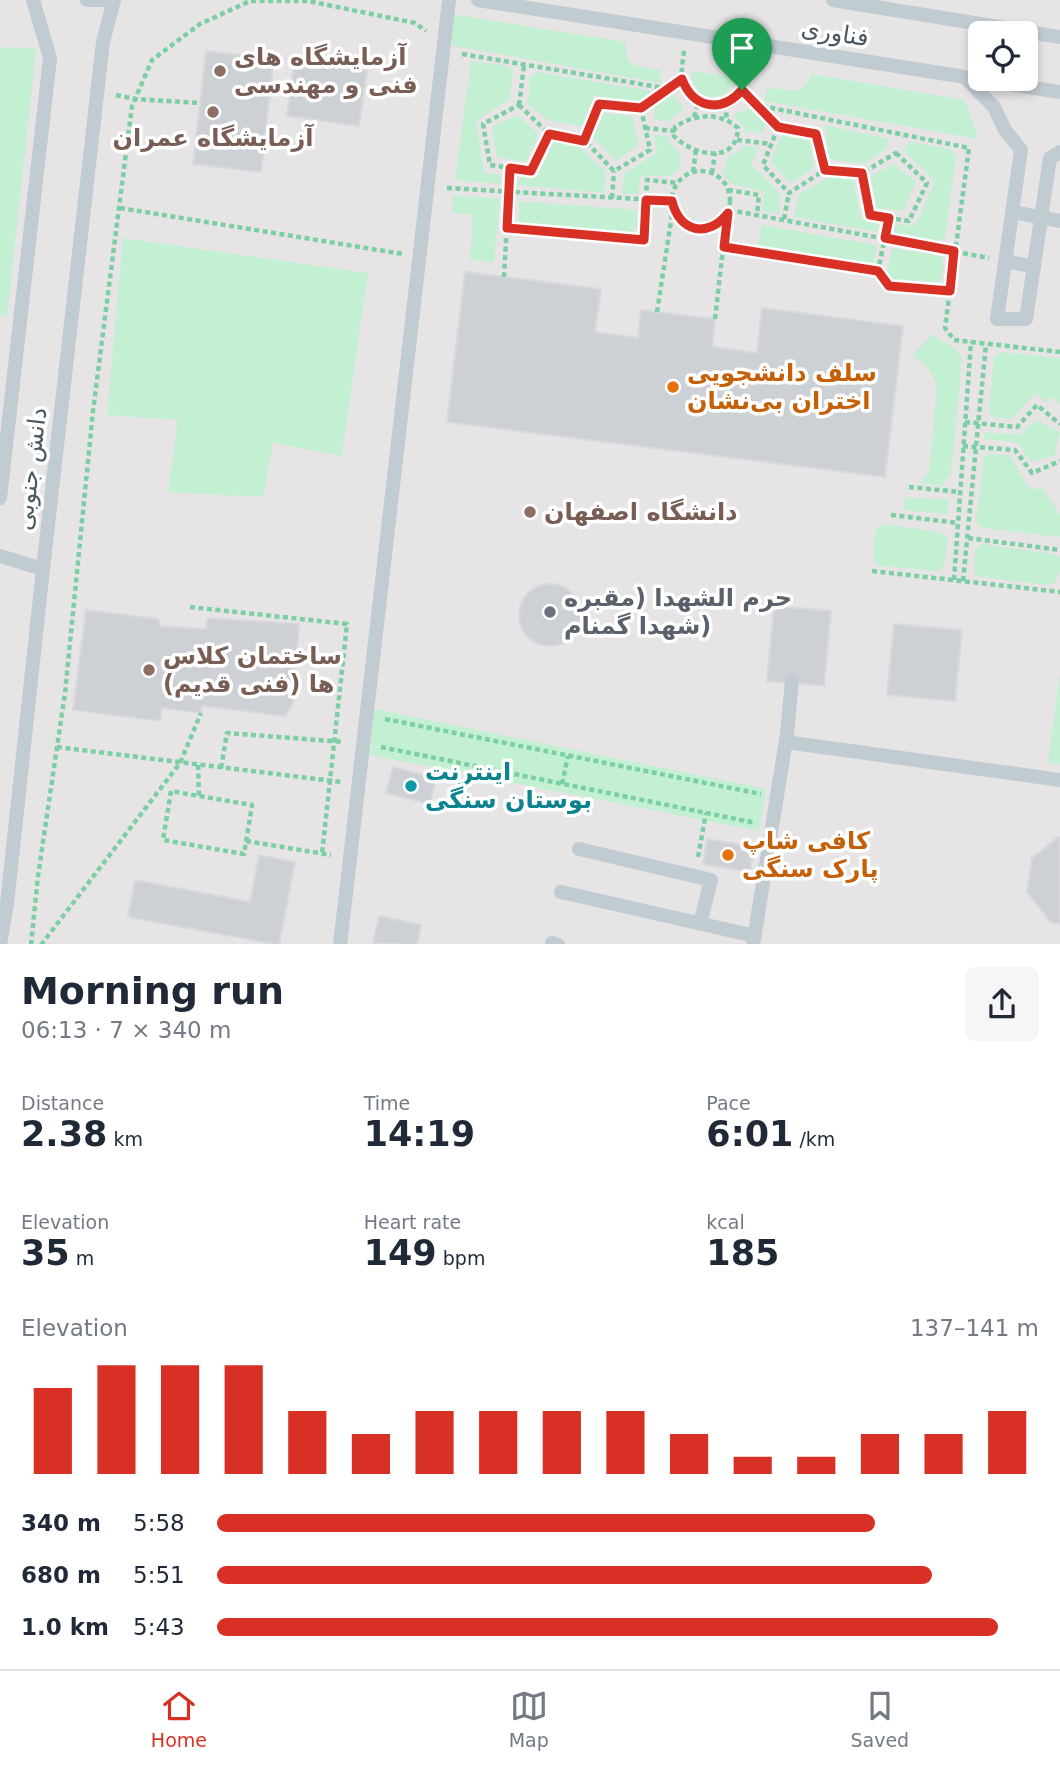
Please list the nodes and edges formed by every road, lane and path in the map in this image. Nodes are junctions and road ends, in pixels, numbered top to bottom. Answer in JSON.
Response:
{"nodes":[{"id":1,"x":33,"y":0,"type":"edge"},
{"id":2,"x":86,"y":0,"type":"edge"},
{"id":3,"x":106,"y":0,"type":"edge"},
{"id":4,"x":114,"y":0,"type":"edge"},
{"id":5,"x":449,"y":0,"type":"edge"},
{"id":6,"x":478,"y":0,"type":"edge"},
{"id":7,"x":833,"y":0,"type":"edge"},
{"id":8,"x":1060,"y":37,"type":"edge"},
{"id":9,"x":444,"y":46,"type":"junction"},
{"id":10,"x":524,"y":65,"type":"junction"},
{"id":11,"x":682,"y":68,"type":"dead end"},
{"id":12,"x":965,"y":77,"type":"junction"},
{"id":13,"x":682,"y":79,"type":"junction"},
{"id":14,"x":746,"y":80,"type":"dead end"},
{"id":15,"x":670,"y":89,"type":"junction"},
{"id":16,"x":742,"y":90,"type":"junction"},
{"id":17,"x":98,"y":92,"type":"junction"},
{"id":18,"x":1060,"y":92,"type":"edge"},
{"id":19,"x":135,"y":99,"type":"junction"},
{"id":20,"x":699,"y":101,"type":"junction"},
{"id":21,"x":200,"y":103,"type":"dead end"},
{"id":22,"x":725,"y":104,"type":"junction"},
{"id":23,"x":757,"y":105,"type":"junction"},
{"id":24,"x":519,"y":106,"type":"junction"},
{"id":25,"x":641,"y":108,"type":"junction"},
{"id":26,"x":694,"y":117,"type":"junction"},
{"id":27,"x":727,"y":120,"type":"junction"},
{"id":28,"x":778,"y":127,"type":"junction"},
{"id":29,"x":645,"y":128,"type":"junction"},
{"id":30,"x":675,"y":131,"type":"junction"},
{"id":31,"x":549,"y":134,"type":"junction"},
{"id":32,"x":584,"y":141,"type":"junction"},
{"id":33,"x":737,"y":141,"type":"junction"},
{"id":34,"x":772,"y":144,"type":"junction"},
{"id":35,"x":695,"y":150,"type":"junction"},
{"id":36,"x":1060,"y":152,"type":"edge"},
{"id":37,"x":715,"y":153,"type":"junction"},
{"id":38,"x":510,"y":168,"type":"junction"},
{"id":39,"x":825,"y":170,"type":"junction"},
{"id":40,"x":614,"y":171,"type":"junction"},
{"id":41,"x":693,"y":172,"type":"junction"},
{"id":42,"x":712,"y":173,"type":"junction"},
{"id":43,"x":862,"y":173,"type":"junction"},
{"id":44,"x":678,"y":183,"type":"junction"},
{"id":45,"x":447,"y":188,"type":"dead end"},
{"id":46,"x":728,"y":190,"type":"junction"},
{"id":47,"x":509,"y":192,"type":"junction"},
{"id":48,"x":789,"y":192,"type":"junction"},
{"id":49,"x":612,"y":198,"type":"junction"},
{"id":50,"x":646,"y":200,"type":"junction"},
{"id":51,"x":673,"y":204,"type":"junction"},
{"id":52,"x":120,"y":208,"type":"junction"},
{"id":53,"x":728,"y":211,"type":"junction"},
{"id":54,"x":1013,"y":212,"type":"junction"},
{"id":55,"x":757,"y":215,"type":"junction"},
{"id":56,"x":889,"y":218,"type":"junction"},
{"id":57,"x":1041,"y":218,"type":"junction"},
{"id":58,"x":784,"y":220,"type":"junction"},
{"id":59,"x":1060,"y":221,"type":"edge"},
{"id":60,"x":507,"y":228,"type":"junction"},
{"id":61,"x":885,"y":238,"type":"junction"},
{"id":62,"x":724,"y":247,"type":"junction"},
{"id":63,"x":954,"y":251,"type":"junction"},
{"id":64,"x":419,"y":257,"type":"junction"},
{"id":65,"x":1006,"y":261,"type":"junction"},
{"id":66,"x":1034,"y":267,"type":"junction"},
{"id":67,"x":878,"y":271,"type":"junction"},
{"id":68,"x":504,"y":277,"type":"dead end"},
{"id":69,"x":950,"y":291,"type":"junction"},
{"id":70,"x":657,"y":312,"type":"dead end"},
{"id":71,"x":715,"y":319,"type":"dead end"},
{"id":72,"x":971,"y":342,"type":"junction"},
{"id":73,"x":986,"y":344,"type":"junction"},
{"id":74,"x":1060,"y":352,"type":"edge"},
{"id":75,"x":965,"y":422,"type":"junction"},
{"id":76,"x":978,"y":424,"type":"junction"},
{"id":77,"x":1060,"y":424,"type":"edge"},
{"id":78,"x":963,"y":446,"type":"junction"},
{"id":79,"x":976,"y":446,"type":"junction"},
{"id":80,"x":1060,"y":461,"type":"edge"},
{"id":81,"x":909,"y":487,"type":"dead end"},
{"id":82,"x":960,"y":492,"type":"junction"},
{"id":83,"x":0,"y":498,"type":"edge"},
{"id":84,"x":891,"y":515,"type":"dead end"},
{"id":85,"x":958,"y":523,"type":"junction"},
{"id":86,"x":968,"y":538,"type":"junction"},
{"id":87,"x":1060,"y":550,"type":"edge"},
{"id":88,"x":0,"y":556,"type":"edge"},
{"id":89,"x":43,"y":569,"type":"junction"},
{"id":90,"x":872,"y":571,"type":"dead end"},
{"id":91,"x":954,"y":580,"type":"junction"},
{"id":92,"x":963,"y":581,"type":"junction"},
{"id":93,"x":1060,"y":592,"type":"edge"},
{"id":94,"x":190,"y":607,"type":"dead end"},
{"id":95,"x":792,"y":681,"type":"dead end"},
{"id":96,"x":201,"y":713,"type":"dead end"},
{"id":97,"x":367,"y":716,"type":"junction"},
{"id":98,"x":334,"y":741,"type":"junction"},
{"id":99,"x":786,"y":742,"type":"junction"},
{"id":100,"x":363,"y":744,"type":"junction"},
{"id":101,"x":57,"y":747,"type":"junction"},
{"id":102,"x":568,"y":756,"type":"junction"},
{"id":103,"x":180,"y":763,"type":"junction"},
{"id":104,"x":198,"y":765,"type":"junction"},
{"id":105,"x":221,"y":768,"type":"junction"},
{"id":106,"x":1060,"y":780,"type":"edge"},
{"id":107,"x":330,"y":781,"type":"junction"},
{"id":108,"x":562,"y":784,"type":"junction"},
{"id":109,"x":359,"y":785,"type":"junction"},
{"id":110,"x":198,"y":796,"type":"junction"},
{"id":111,"x":769,"y":796,"type":"dead end"},
{"id":112,"x":706,"y":813,"type":"junction"},
{"id":113,"x":765,"y":825,"type":"dead end"},
{"id":114,"x":246,"y":841,"type":"junction"},
{"id":115,"x":579,"y":849,"type":"dead end"},
{"id":116,"x":322,"y":854,"type":"junction"},
{"id":117,"x":350,"y":859,"type":"junction"},
{"id":118,"x":694,"y":876,"type":"junction"},
{"id":119,"x":561,"y":892,"type":"dead end"},
{"id":120,"x":700,"y":924,"type":"junction"},
{"id":121,"x":754,"y":940,"type":"edge"},
{"id":122,"x":0,"y":944,"type":"edge"},
{"id":123,"x":31,"y":944,"type":"edge"},
{"id":124,"x":41,"y":944,"type":"edge"},
{"id":125,"x":340,"y":944,"type":"edge"}],
"edges":[{"from":1,"to":83,"type":"lane","name":"دانش جنوبی"},
{"from":2,"to":3,"type":"lane"},
{"from":4,"to":17,"type":"lane","name":"دانش جنوبی"},
{"from":5,"to":9,"type":"lane"},
{"from":6,"to":12,"type":"lane","name":"فناوری"},
{"from":7,"to":8,"type":"lane","name":"فناوری"},
{"from":9,"to":10,"type":"path"},
{"from":9,"to":19,"type":"path"},
{"from":9,"to":64,"type":"lane"},
{"from":10,"to":15,"type":"path"},
{"from":10,"to":24,"type":"path"},
{"from":11,"to":13,"type":"path"},
{"from":12,"to":18,"type":"lane","name":"فناوری"},
{"from":12,"to":54,"type":"lane"},
{"from":13,"to":15,"type":"path"},
{"from":13,"to":20,"type":"path"},
{"from":14,"to":16,"type":"path"},
{"from":15,"to":25,"type":"path"},
{"from":16,"to":22,"type":"path"},
{"from":16,"to":23,"type":"path"},
{"from":17,"to":19,"type":"path"},
{"from":17,"to":89,"type":"lane","name":"دانش جنوبی"},
{"from":19,"to":21,"type":"path"},
{"from":19,"to":52,"type":"path"},
{"from":20,"to":22,"type":"path"},
{"from":20,"to":26,"type":"path"},
{"from":22,"to":27,"type":"path"},
{"from":23,"to":28,"type":"path"},
{"from":23,"to":63,"type":"path"},
{"from":24,"to":31,"type":"path"},
{"from":24,"to":38,"type":"path"},
{"from":25,"to":29,"type":"path"},
{"from":25,"to":32,"type":"path"},
{"from":26,"to":27,"type":"path"},
{"from":26,"to":30,"type":"path"},
{"from":27,"to":33,"type":"path"},
{"from":28,"to":34,"type":"path"},
{"from":28,"to":39,"type":"path"},
{"from":29,"to":30,"type":"path"},
{"from":29,"to":40,"type":"path"},
{"from":30,"to":35,"type":"path"},
{"from":31,"to":32,"type":"path"},
{"from":31,"to":38,"type":"path"},
{"from":32,"to":40,"type":"path"},
{"from":33,"to":34,"type":"path"},
{"from":33,"to":37,"type":"path"},
{"from":34,"to":48,"type":"path"},
{"from":35,"to":37,"type":"path"},
{"from":35,"to":41,"type":"path"},
{"from":36,"to":57,"type":"lane"},
{"from":37,"to":42,"type":"path"},
{"from":38,"to":47,"type":"path"},
{"from":39,"to":43,"type":"path"},
{"from":39,"to":48,"type":"path"},
{"from":40,"to":49,"type":"path"},
{"from":41,"to":42,"type":"path"},
{"from":41,"to":44,"type":"path"},
{"from":42,"to":46,"type":"path"},
{"from":43,"to":56,"type":"path"},
{"from":43,"to":56,"type":"path"},
{"from":44,"to":50,"type":"path"},
{"from":44,"to":51,"type":"path"},
{"from":45,"to":47,"type":"path"},
{"from":46,"to":53,"type":"path"},
{"from":46,"to":55,"type":"path"},
{"from":47,"to":49,"type":"path"},
{"from":47,"to":60,"type":"path"},
{"from":48,"to":58,"type":"path"},
{"from":49,"to":50,"type":"path"},
{"from":50,"to":51,"type":"path"},
{"from":50,"to":60,"type":"path"},
{"from":51,"to":53,"type":"path"},
{"from":51,"to":70,"type":"path"},
{"from":52,"to":64,"type":"path"},
{"from":52,"to":101,"type":"path"},
{"from":53,"to":55,"type":"path"},
{"from":53,"to":62,"type":"path"},
{"from":54,"to":57,"type":"lane"},
{"from":54,"to":65,"type":"lane"},
{"from":55,"to":58,"type":"path"},
{"from":56,"to":61,"type":"path"},
{"from":57,"to":59,"type":"lane"},
{"from":57,"to":66,"type":"lane"},
{"from":58,"to":61,"type":"path"},
{"from":60,"to":68,"type":"path"},
{"from":61,"to":63,"type":"path"},
{"from":61,"to":67,"type":"path"},
{"from":62,"to":67,"type":"path"},
{"from":62,"to":71,"type":"path"},
{"from":63,"to":65,"type":"path"},
{"from":63,"to":69,"type":"path"},
{"from":64,"to":97,"type":"lane"},
{"from":65,"to":66,"type":"lane"},
{"from":65,"to":66,"type":"lane"},
{"from":67,"to":69,"type":"path"},
{"from":69,"to":72,"type":"path"},
{"from":72,"to":73,"type":"path"},
{"from":72,"to":75,"type":"path"},
{"from":73,"to":74,"type":"path"},
{"from":73,"to":76,"type":"path"},
{"from":75,"to":76,"type":"path"},
{"from":75,"to":78,"type":"path"},
{"from":76,"to":77,"type":"path"},
{"from":76,"to":79,"type":"path"},
{"from":78,"to":79,"type":"path"},
{"from":78,"to":82,"type":"path"},
{"from":79,"to":80,"type":"path"},
{"from":79,"to":86,"type":"path"},
{"from":81,"to":82,"type":"path"},
{"from":82,"to":85,"type":"path"},
{"from":84,"to":85,"type":"path"},
{"from":85,"to":91,"type":"path"},
{"from":86,"to":87,"type":"path"},
{"from":86,"to":92,"type":"path"},
{"from":88,"to":89,"type":"lane"},
{"from":89,"to":122,"type":"lane","name":"دانش جنوبی"},
{"from":90,"to":91,"type":"path"},
{"from":91,"to":92,"type":"path"},
{"from":92,"to":93,"type":"path"},
{"from":94,"to":98,"type":"path"},
{"from":95,"to":99,"type":"lane"},
{"from":96,"to":103,"type":"path"},
{"from":97,"to":100,"type":"lane"},
{"from":97,"to":102,"type":"path"},
{"from":98,"to":100,"type":"path"},
{"from":98,"to":105,"type":"path"},
{"from":98,"to":107,"type":"path"},
{"from":99,"to":106,"type":"lane"},
{"from":99,"to":121,"type":"lane"},
{"from":100,"to":108,"type":"path"},
{"from":100,"to":109,"type":"lane"},
{"from":101,"to":103,"type":"path"},
{"from":101,"to":123,"type":"path"},
{"from":102,"to":108,"type":"path"},
{"from":102,"to":111,"type":"path"},
{"from":103,"to":104,"type":"path"},
{"from":103,"to":124,"type":"path"},
{"from":104,"to":105,"type":"path"},
{"from":104,"to":110,"type":"path"},
{"from":105,"to":107,"type":"path"},
{"from":107,"to":109,"type":"path"},
{"from":107,"to":116,"type":"path"},
{"from":108,"to":112,"type":"path"},
{"from":109,"to":117,"type":"lane"},
{"from":110,"to":114,"type":"path"},
{"from":110,"to":114,"type":"path"},
{"from":112,"to":113,"type":"path"},
{"from":112,"to":118,"type":"path"},
{"from":114,"to":116,"type":"path"},
{"from":115,"to":118,"type":"lane"},
{"from":116,"to":117,"type":"path"},
{"from":117,"to":125,"type":"lane"},
{"from":118,"to":120,"type":"lane"},
{"from":119,"to":120,"type":"lane"},
{"from":120,"to":121,"type":"lane"}]}
